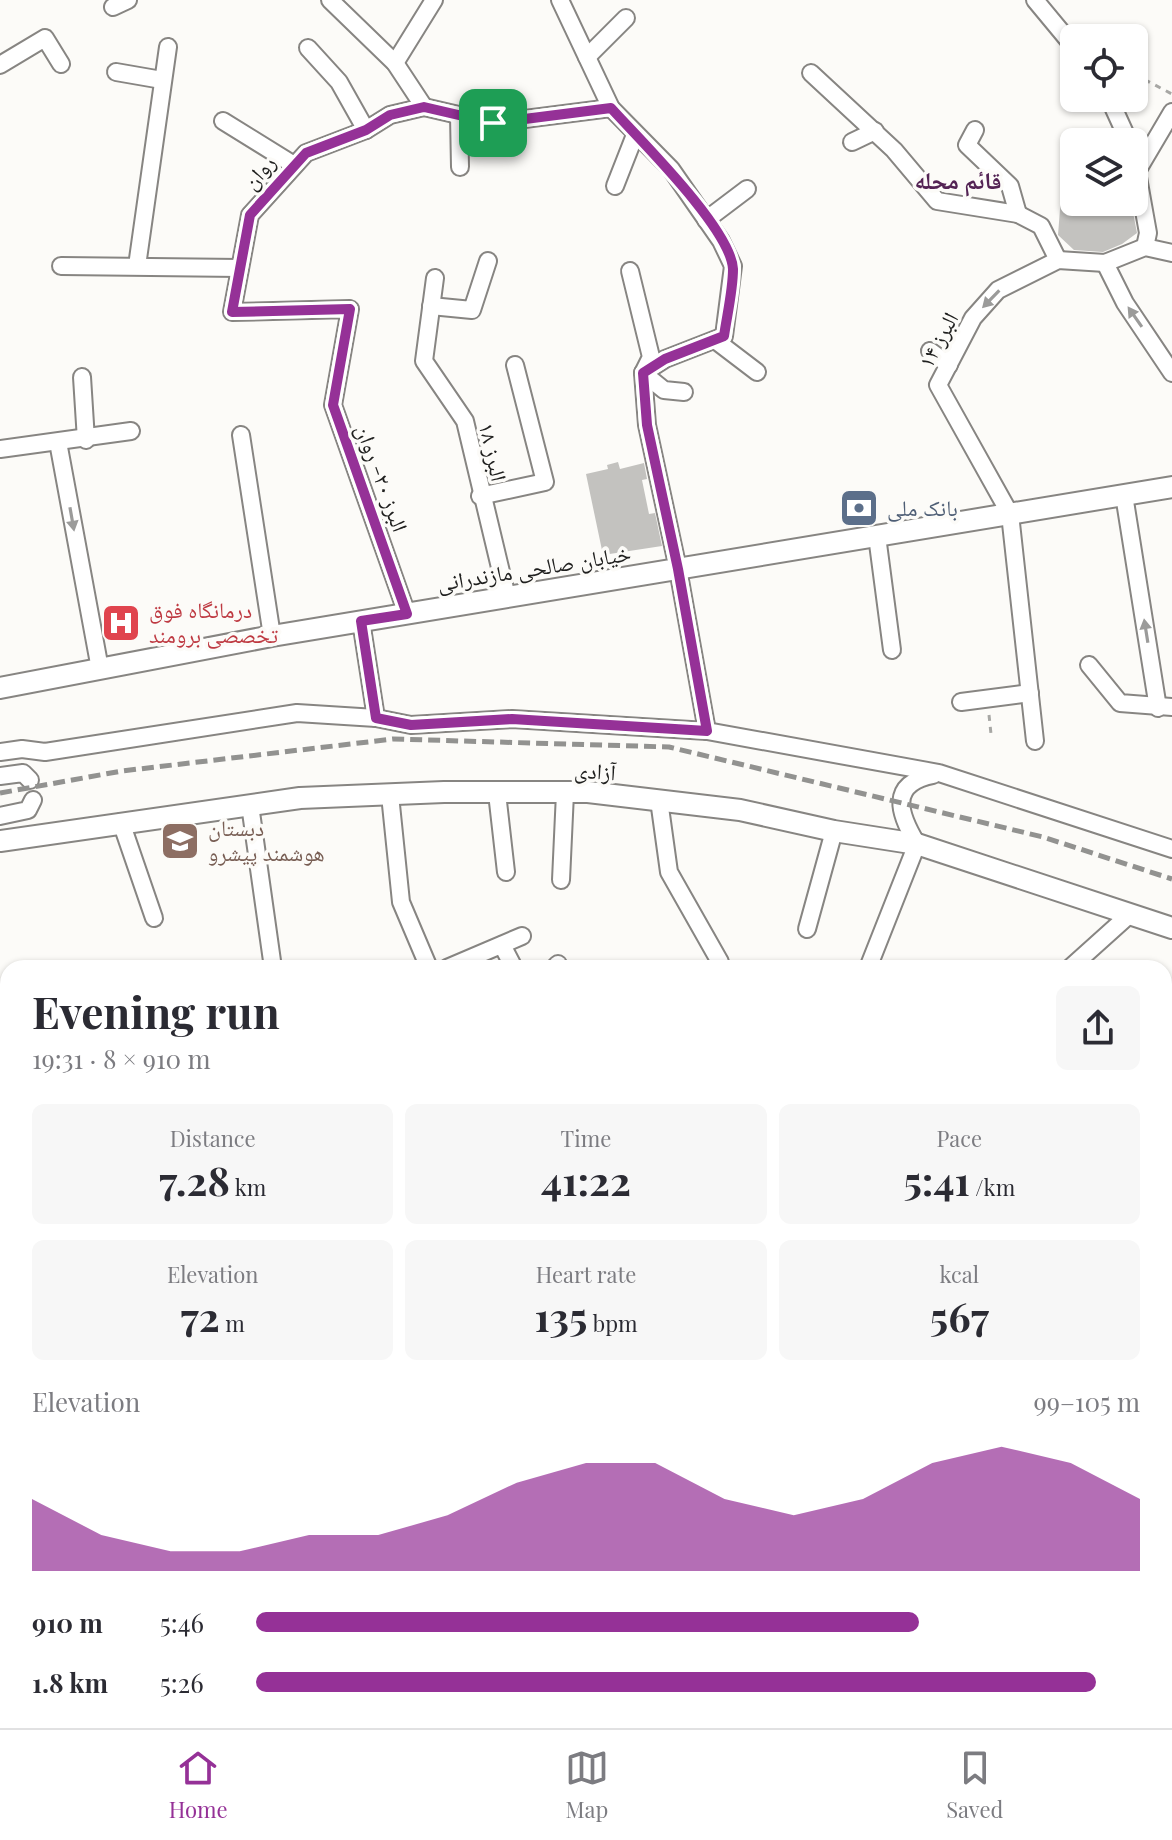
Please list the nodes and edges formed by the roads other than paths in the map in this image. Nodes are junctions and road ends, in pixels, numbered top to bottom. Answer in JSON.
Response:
{"nodes":[{"id":1,"x":330,"y":0,"type":"edge"},
{"id":2,"x":434,"y":0,"type":"edge"},
{"id":3,"x":560,"y":0,"type":"edge"},
{"id":4,"x":1035,"y":0,"type":"edge"},
{"id":5,"x":626,"y":18,"type":"dead end"},
{"id":6,"x":1060,"y":30,"type":"edge"},
{"id":7,"x":168,"y":47,"type":"dead end"},
{"id":8,"x":308,"y":48,"type":"dead end"},
{"id":9,"x":587,"y":57,"type":"junction"},
{"id":10,"x":395,"y":63,"type":"junction"},
{"id":11,"x":61,"y":64,"type":"dead end"},
{"id":12,"x":0,"y":65,"type":"edge"},
{"id":13,"x":116,"y":72,"type":"dead end"},
{"id":14,"x":811,"y":73,"type":"dead end"},
{"id":15,"x":162,"y":80,"type":"junction"},
{"id":16,"x":424,"y":107,"type":"junction"},
{"id":17,"x":611,"y":108,"type":"junction"},
{"id":18,"x":1172,"y":112,"type":"edge"},
{"id":19,"x":459,"y":115,"type":"junction"},
{"id":20,"x":223,"y":121,"type":"dead end"},
{"id":21,"x":366,"y":130,"type":"junction"},
{"id":22,"x":975,"y":130,"type":"dead end"},
{"id":23,"x":875,"y":131,"type":"junction"},
{"id":24,"x":635,"y":135,"type":"junction"},
{"id":25,"x":852,"y":142,"type":"dead end"},
{"id":26,"x":1148,"y":145,"type":"edge"},
{"id":27,"x":294,"y":165,"type":"junction"},
{"id":28,"x":460,"y":167,"type":"dead end"},
{"id":29,"x":615,"y":186,"type":"dead end"},
{"id":30,"x":747,"y":189,"type":"dead end"},
{"id":31,"x":1018,"y":214,"type":"junction"},
{"id":32,"x":1145,"y":216,"type":"edge"},
{"id":33,"x":706,"y":220,"type":"junction"},
{"id":34,"x":1145,"y":247,"type":"junction"},
{"id":35,"x":1172,"y":253,"type":"edge"},
{"id":36,"x":1058,"y":260,"type":"junction"},
{"id":37,"x":488,"y":261,"type":"dead end"},
{"id":38,"x":1105,"y":263,"type":"junction"},
{"id":39,"x":61,"y":266,"type":"dead end"},
{"id":40,"x":137,"y":266,"type":"junction"},
{"id":41,"x":240,"y":268,"type":"junction"},
{"id":42,"x":630,"y":271,"type":"dead end"},
{"id":43,"x":435,"y":278,"type":"dead end"},
{"id":44,"x":431,"y":306,"type":"junction"},
{"id":45,"x":350,"y":309,"type":"joint"},
{"id":46,"x":715,"y":340,"type":"junction"},
{"id":47,"x":930,"y":351,"type":"dead end"},
{"id":48,"x":515,"y":365,"type":"dead end"},
{"id":49,"x":949,"y":365,"type":"junction"},
{"id":50,"x":757,"y":372,"type":"dead end"},
{"id":51,"x":643,"y":373,"type":"junction"},
{"id":52,"x":1172,"y":373,"type":"edge"},
{"id":53,"x":82,"y":377,"type":"dead end"},
{"id":54,"x":684,"y":392,"type":"dead end"},
{"id":55,"x":131,"y":431,"type":"dead end"},
{"id":56,"x":241,"y":435,"type":"dead end"},
{"id":57,"x":86,"y":440,"type":"junction"},
{"id":58,"x":58,"y":442,"type":"junction"},
{"id":59,"x":0,"y":449,"type":"edge"},
{"id":60,"x":1172,"y":487,"type":"edge"},
{"id":61,"x":1124,"y":495,"type":"junction"},
{"id":62,"x":480,"y":496,"type":"junction"},
{"id":63,"x":1010,"y":514,"type":"junction"},
{"id":64,"x":877,"y":536,"type":"junction"},
{"id":65,"x":678,"y":569,"type":"junction"},
{"id":66,"x":507,"y":597,"type":"junction"},
{"id":67,"x":407,"y":614,"type":"junction"},
{"id":68,"x":361,"y":621,"type":"junction"},
{"id":69,"x":272,"y":636,"type":"junction"},
{"id":70,"x":892,"y":650,"type":"dead end"},
{"id":71,"x":1089,"y":665,"type":"dead end"},
{"id":72,"x":100,"y":669,"type":"junction"},
{"id":73,"x":0,"y":688,"type":"edge"},
{"id":74,"x":1030,"y":693,"type":"junction"},
{"id":75,"x":961,"y":702,"type":"dead end"},
{"id":76,"x":1165,"y":708,"type":"edge"},
{"id":77,"x":376,"y":718,"type":"junction"},
{"id":78,"x":707,"y":731,"type":"junction"},
{"id":79,"x":1035,"y":741,"type":"dead end"},
{"id":80,"x":0,"y":752,"type":"edge"},
{"id":81,"x":939,"y":773,"type":"junction"},
{"id":82,"x":0,"y":776,"type":"edge"},
{"id":83,"x":30,"y":780,"type":"dead end"},
{"id":84,"x":497,"y":793,"type":"junction"},
{"id":85,"x":565,"y":793,"type":"junction"},
{"id":86,"x":390,"y":795,"type":"junction"},
{"id":87,"x":33,"y":800,"type":"dead end"},
{"id":88,"x":659,"y":800,"type":"junction"},
{"id":89,"x":250,"y":805,"type":"junction"},
{"id":90,"x":0,"y":816,"type":"edge"},
{"id":91,"x":121,"y":822,"type":"junction"},
{"id":92,"x":834,"y":831,"type":"junction"},
{"id":93,"x":0,"y":841,"type":"edge"},
{"id":94,"x":917,"y":844,"type":"junction"},
{"id":95,"x":1172,"y":849,"type":"edge"},
{"id":96,"x":506,"y":872,"type":"dead end"},
{"id":97,"x":561,"y":880,"type":"dead end"},
{"id":98,"x":1129,"y":915,"type":"junction"},
{"id":99,"x":154,"y":918,"type":"dead end"},
{"id":100,"x":1172,"y":928,"type":"edge"},
{"id":101,"x":807,"y":929,"type":"dead end"},
{"id":102,"x":522,"y":936,"type":"dead end"},
{"id":103,"x":502,"y":945,"type":"junction"},
{"id":104,"x":268,"y":960,"type":"edge"},
{"id":105,"x":426,"y":960,"type":"edge"},
{"id":106,"x":466,"y":960,"type":"edge"},
{"id":107,"x":510,"y":960,"type":"edge"},
{"id":108,"x":719,"y":960,"type":"edge"},
{"id":109,"x":871,"y":960,"type":"edge"},
{"id":110,"x":1079,"y":960,"type":"edge"}],
"edges":[{"from":1,"to":10,"type":"street"},
{"from":2,"to":10,"type":"street"},
{"from":3,"to":9,"type":"street"},
{"from":4,"to":6,"type":"street"},
{"from":5,"to":9,"type":"street"},
{"from":7,"to":15,"type":"street"},
{"from":8,"to":21,"type":"street"},
{"from":9,"to":17,"type":"street"},
{"from":10,"to":16,"type":"street"},
{"from":11,"to":12,"type":"street"},
{"from":13,"to":15,"type":"street"},
{"from":14,"to":23,"type":"street"},
{"from":15,"to":40,"type":"street"},
{"from":16,"to":19,"type":"street","name":"روان"},
{"from":16,"to":21,"type":"street","name":"روان"},
{"from":17,"to":19,"type":"street","name":"روان"},
{"from":17,"to":24,"type":"street"},
{"from":18,"to":26,"type":"street"},
{"from":19,"to":28,"type":"street"},
{"from":20,"to":27,"type":"street"},
{"from":21,"to":27,"type":"street","name":"روان"},
{"from":22,"to":31,"type":"street"},
{"from":23,"to":25,"type":"street"},
{"from":23,"to":31,"type":"street"},
{"from":24,"to":29,"type":"street"},
{"from":24,"to":33,"type":"street"},
{"from":27,"to":41,"type":"street","name":"روان"},
{"from":30,"to":33,"type":"street"},
{"from":31,"to":36,"type":"street"},
{"from":32,"to":34,"type":"street"},
{"from":33,"to":46,"type":"street"},
{"from":34,"to":35,"type":"street"},
{"from":34,"to":38,"type":"street"},
{"from":36,"to":38,"type":"street"},
{"from":36,"to":49,"type":"street","name":"البرز ۱۴","one_way":true},
{"from":37,"to":44,"type":"street"},
{"from":52,"to":38,"type":"street","one_way":true},
{"from":39,"to":40,"type":"street"},
{"from":40,"to":41,"type":"street"},
{"from":41,"to":45,"type":"street","name":"روان"},
{"from":42,"to":51,"type":"street"},
{"from":43,"to":44,"type":"street","name":"البرز ۱۸"},
{"from":44,"to":62,"type":"street","name":"البرز ۱۸"},
{"from":45,"to":67,"type":"street","name":"البرز ۲۰- روان"},
{"from":46,"to":50,"type":"street"},
{"from":46,"to":51,"type":"street"},
{"from":47,"to":49,"type":"street"},
{"from":48,"to":62,"type":"street"},
{"from":49,"to":63,"type":"street","name":"البرز ۱۴"},
{"from":51,"to":54,"type":"street"},
{"from":51,"to":65,"type":"street"},
{"from":53,"to":57,"type":"street"},
{"from":55,"to":57,"type":"street"},
{"from":56,"to":69,"type":"street"},
{"from":57,"to":58,"type":"street"},
{"from":58,"to":59,"type":"street"},
{"from":58,"to":72,"type":"street","one_way":true},
{"from":60,"to":61,"type":"main road","name":"خیابان صالحی مازندرانی"},
{"from":61,"to":63,"type":"main road","name":"خیابان صالحی مازندرانی"},
{"from":76,"to":61,"type":"street","one_way":true},
{"from":62,"to":66,"type":"street","name":"البرز ۱۸"},
{"from":63,"to":64,"type":"main road","name":"خیابان صالحی مازندرانی"},
{"from":63,"to":74,"type":"street"},
{"from":64,"to":65,"type":"main road","name":"خیابان صالحی مازندرانی"},
{"from":64,"to":70,"type":"street"},
{"from":65,"to":66,"type":"main road","name":"خیابان صالحی مازندرانی"},
{"from":65,"to":78,"type":"street"},
{"from":66,"to":67,"type":"main road","name":"خیابان صالحی مازندرانی"},
{"from":67,"to":68,"type":"main road","name":"خیابان صالحی مازندرانی"},
{"from":68,"to":69,"type":"main road","name":"خیابان صالحی مازندرانی"},
{"from":68,"to":77,"type":"street"},
{"from":69,"to":72,"type":"main road","name":"خیابان صالحی مازندرانی"},
{"from":71,"to":76,"type":"street"},
{"from":72,"to":73,"type":"main road","name":"خیابان صالحی مازندرانی"},
{"from":74,"to":75,"type":"street"},
{"from":74,"to":79,"type":"street"},
{"from":77,"to":78,"type":"street"},
{"from":77,"to":80,"type":"street"},
{"from":78,"to":81,"type":"street"},
{"from":81,"to":94,"type":"street"},
{"from":81,"to":95,"type":"street"},
{"from":82,"to":83,"type":"street"},
{"from":84,"to":85,"type":"main road","name":"آزادی"},
{"from":84,"to":86,"type":"main road","name":"آزادی"},
{"from":84,"to":96,"type":"street"},
{"from":85,"to":88,"type":"main road","name":"آزادی"},
{"from":85,"to":97,"type":"street"},
{"from":86,"to":89,"type":"main road","name":"آزادی"},
{"from":86,"to":105,"type":"street"},
{"from":87,"to":90,"type":"street"},
{"from":88,"to":92,"type":"main road","name":"آزادی"},
{"from":88,"to":108,"type":"street"},
{"from":89,"to":91,"type":"main road","name":"آزادی"},
{"from":89,"to":104,"type":"street"},
{"from":91,"to":93,"type":"main road","name":"آزادی"},
{"from":91,"to":99,"type":"street"},
{"from":92,"to":94,"type":"main road","name":"آزادی"},
{"from":92,"to":101,"type":"street"},
{"from":94,"to":98,"type":"main road","name":"آزادی"},
{"from":94,"to":109,"type":"street"},
{"from":98,"to":100,"type":"main road","name":"آزادی"},
{"from":98,"to":110,"type":"street"},
{"from":102,"to":103,"type":"street"},
{"from":103,"to":106,"type":"street"},
{"from":103,"to":107,"type":"street"}]}
